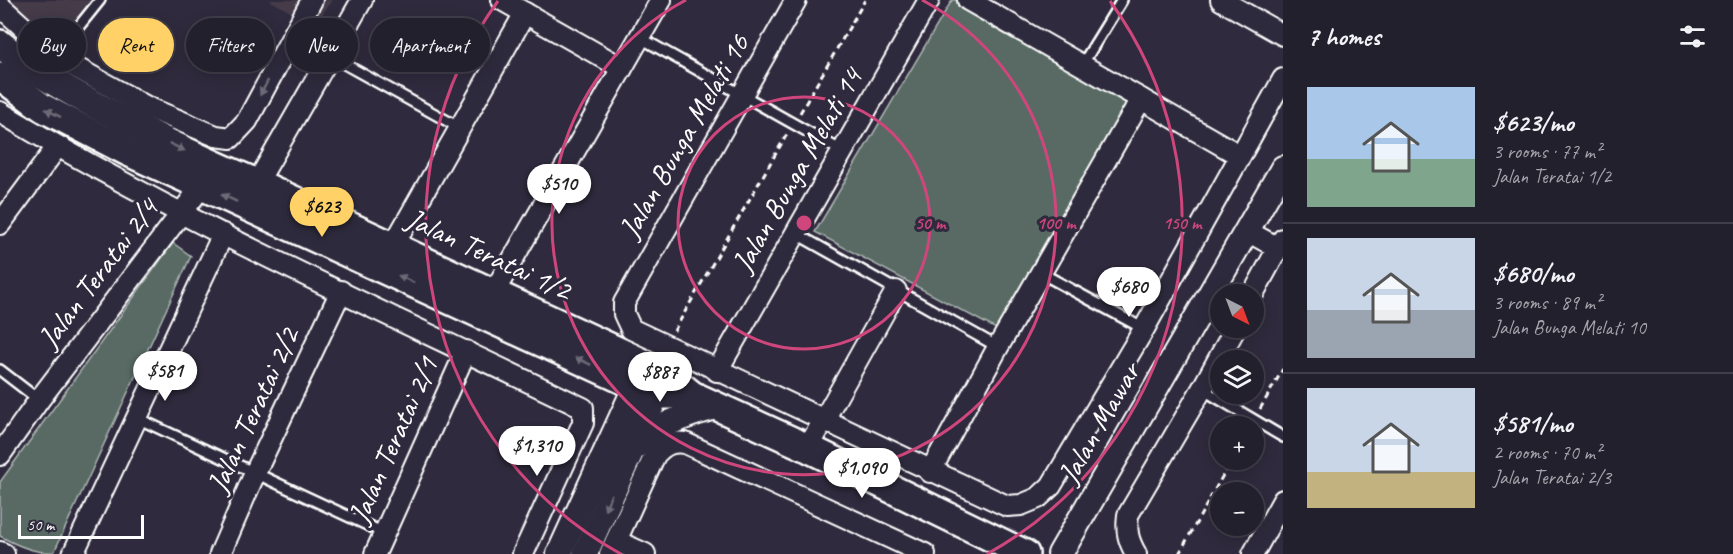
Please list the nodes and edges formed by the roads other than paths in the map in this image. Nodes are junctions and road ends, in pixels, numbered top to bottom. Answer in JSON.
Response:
{"nodes":[{"id":1,"x":100,"y":0,"type":"edge"},
{"id":2,"x":363,"y":0,"type":"edge"},
{"id":3,"x":502,"y":0,"type":"edge"},
{"id":4,"x":661,"y":0,"type":"edge"},
{"id":5,"x":796,"y":0,"type":"edge"},
{"id":6,"x":929,"y":0,"type":"edge"},
{"id":7,"x":968,"y":0,"type":"edge"},
{"id":8,"x":1122,"y":0,"type":"edge"},
{"id":9,"x":1221,"y":0,"type":"edge"},
{"id":10,"x":305,"y":2,"type":"edge"},
{"id":11,"x":0,"y":6,"type":"edge"},
{"id":12,"x":525,"y":13,"type":"junction"},
{"id":13,"x":86,"y":18,"type":"edge"},
{"id":14,"x":353,"y":18,"type":"edge"},
{"id":15,"x":18,"y":22,"type":"edge"},
{"id":16,"x":1283,"y":35,"type":"edge"},
{"id":17,"x":639,"y":37,"type":"junction"},
{"id":18,"x":0,"y":44,"type":"edge"},
{"id":19,"x":1082,"y":65,"type":"junction"},
{"id":20,"x":622,"y":68,"type":"junction"},
{"id":21,"x":73,"y":72,"type":"edge"},
{"id":22,"x":321,"y":72,"type":"edge"},
{"id":23,"x":357,"y":72,"type":"edge"},
{"id":24,"x":0,"y":76,"type":"edge"},
{"id":25,"x":1283,"y":79,"type":"edge"},
{"id":26,"x":742,"y":95,"type":"junction"},
{"id":27,"x":1141,"y":99,"type":"junction"},
{"id":28,"x":0,"y":112,"type":"edge"},
{"id":29,"x":460,"y":128,"type":"junction"},
{"id":30,"x":138,"y":129,"type":"junction"},
{"id":31,"x":57,"y":147,"type":"junction"},
{"id":32,"x":842,"y":151,"type":"junction"},
{"id":33,"x":1239,"y":154,"type":"junction"},
{"id":34,"x":1283,"y":168,"type":"edge"},
{"id":35,"x":257,"y":183,"type":"junction"},
{"id":36,"x":202,"y":186,"type":"junction"},
{"id":37,"x":182,"y":213,"type":"junction"},
{"id":38,"x":0,"y":224,"type":"edge"},
{"id":39,"x":1247,"y":231,"type":"junction"},
{"id":40,"x":795,"y":232,"type":"junction"},
{"id":41,"x":223,"y":234,"type":"junction"},
{"id":42,"x":1280,"y":244,"type":"edge"},
{"id":43,"x":393,"y":246,"type":"junction"},
{"id":44,"x":1041,"y":273,"type":"junction"},
{"id":45,"x":1258,"y":284,"type":"edge"},
{"id":46,"x":341,"y":291,"type":"junction"},
{"id":47,"x":896,"y":291,"type":"junction"},
{"id":48,"x":494,"y":292,"type":"junction"},
{"id":49,"x":624,"y":303,"type":"joint"},
{"id":50,"x":1144,"y":329,"type":"junction"},
{"id":51,"x":1230,"y":338,"type":"edge"},
{"id":52,"x":998,"y":347,"type":"junction"},
{"id":53,"x":466,"y":351,"type":"junction"},
{"id":54,"x":0,"y":370,"type":"edge"},
{"id":55,"x":717,"y":371,"type":"junction"},
{"id":56,"x":654,"y":373,"type":"junction"},
{"id":57,"x":1202,"y":389,"type":"junction"},
{"id":58,"x":39,"y":400,"type":"junction"},
{"id":59,"x":718,"y":406,"type":"junction"},
{"id":60,"x":137,"y":418,"type":"junction"},
{"id":61,"x":824,"y":419,"type":"junction"},
{"id":62,"x":1283,"y":437,"type":"edge"},
{"id":63,"x":808,"y":448,"type":"junction"},
{"id":64,"x":631,"y":451,"type":"junction"},
{"id":65,"x":0,"y":455,"type":"edge"},
{"id":66,"x":930,"y":472,"type":"junction"},
{"id":67,"x":255,"y":473,"type":"junction"},
{"id":68,"x":1283,"y":500,"type":"edge"},
{"id":69,"x":384,"y":533,"type":"junction"},
{"id":70,"x":613,"y":547,"type":"edge"},
{"id":71,"x":900,"y":549,"type":"edge"},
{"id":72,"x":0,"y":552,"type":"edge"},
{"id":73,"x":4,"y":554,"type":"edge"},
{"id":74,"x":73,"y":554,"type":"edge"},
{"id":75,"x":220,"y":554,"type":"edge"},
{"id":76,"x":375,"y":554,"type":"edge"},
{"id":77,"x":523,"y":554,"type":"edge"},
{"id":78,"x":559,"y":554,"type":"edge"},
{"id":79,"x":585,"y":554,"type":"edge"},
{"id":80,"x":645,"y":554,"type":"edge"},
{"id":81,"x":925,"y":554,"type":"edge"},
{"id":82,"x":1025,"y":554,"type":"edge"},
{"id":83,"x":1060,"y":554,"type":"edge"},
{"id":84,"x":1136,"y":554,"type":"edge"},
{"id":85,"x":1253,"y":554,"type":"edge"}],
"edges":[{"from":1,"to":13,"type":"lane"},
{"from":2,"to":14,"type":"street"},
{"from":3,"to":12,"type":"street"},
{"from":4,"to":17,"type":"street"},
{"from":5,"to":26,"type":"street","name":"Jalan Bunga Melati 16"},
{"from":6,"to":32,"type":"street","name":"Jalan Bunga Melati 14"},
{"from":7,"to":19,"type":"street"},
{"from":8,"to":19,"type":"lane"},
{"from":9,"to":16,"type":"street"},
{"from":10,"to":30,"type":"street","name":"Jalan Teratai 1/2","one_way":true},
{"from":11,"to":15,"type":"street","name":"Jalan Teratai 1/2"},
{"from":12,"to":20,"type":"street"},
{"from":12,"to":29,"type":"street"},
{"from":17,"to":20,"type":"street"},
{"from":17,"to":26,"type":"lane"},
{"from":18,"to":30,"type":"main road","name":"Jalan Teratai 1/2"},
{"from":19,"to":27,"type":"street"},
{"from":20,"to":48,"type":"street"},
{"from":21,"to":30,"type":"street","name":"Jalan Teratai 1/2"},
{"from":22,"to":35,"type":"street"},
{"from":23,"to":29,"type":"lane"},
{"from":30,"to":24,"type":"main road","name":"Jalan Teratai 1/2","one_way":true},
{"from":25,"to":33,"type":"street"},
{"from":26,"to":32,"type":"lane"},
{"from":26,"to":49,"type":"street","name":"Jalan Bunga Melati 16"},
{"from":27,"to":33,"type":"street"},
{"from":27,"to":44,"type":"street"},
{"from":28,"to":31,"type":"street"},
{"from":29,"to":43,"type":"street"},
{"from":30,"to":35,"type":"main road","name":"Jalan Teratai 1/2","one_way":true},
{"from":30,"to":36,"type":"main road","name":"Jalan Teratai 1/2"},
{"from":31,"to":37,"type":"street"},
{"from":31,"to":38,"type":"street"},
{"from":32,"to":40,"type":"street","name":"Jalan Bunga Melati 14"},
{"from":33,"to":50,"type":"street"},
{"from":34,"to":39,"type":"street","name":"Jalan Mawar"},
{"from":35,"to":43,"type":"main road","name":"Jalan Teratai 1/2"},
{"from":36,"to":37,"type":"street","name":"Jalan Teratai 2/4"},
{"from":56,"to":36,"type":"main road","name":"Jalan Teratai 1/2","one_way":true},
{"from":37,"to":41,"type":"street"},
{"from":37,"to":58,"type":"street","name":"Jalan Teratai 2/4"},
{"from":39,"to":42,"type":"street"},
{"from":39,"to":83,"type":"street","name":"Jalan Mawar"},
{"from":40,"to":47,"type":"lane"},
{"from":40,"to":55,"type":"street","name":"Jalan Bunga Melati 14"},
{"from":41,"to":46,"type":"street"},
{"from":41,"to":60,"type":"street"},
{"from":42,"to":45,"type":"street"},
{"from":43,"to":48,"type":"main road","name":"Jalan Teratai 1/2"},
{"from":44,"to":50,"type":"lane"},
{"from":44,"to":52,"type":"street"},
{"from":46,"to":53,"type":"street"},
{"from":46,"to":67,"type":"street","name":"Jalan Teratai 2/2"},
{"from":47,"to":52,"type":"lane"},
{"from":47,"to":61,"type":"street"},
{"from":48,"to":56,"type":"main road","name":"Jalan Teratai 1/2"},
{"from":49,"to":56,"type":"street","name":"Jalan Teratai 1/2"},
{"from":50,"to":66,"type":"street","name":"Jalan Teratai 1/2"},
{"from":51,"to":57,"type":"street"},
{"from":52,"to":66,"type":"street"},
{"from":53,"to":69,"type":"street","name":"Jalan Teratai 2/1"},
{"from":53,"to":77,"type":"street"},
{"from":54,"to":58,"type":"lane"},
{"from":55,"to":56,"type":"street","name":"Jalan Teratai 1/2"},
{"from":55,"to":61,"type":"street","name":"Jalan Teratai 1/2"},
{"from":56,"to":59,"type":"main road","name":"Jalan Teratai 1/2"},
{"from":56,"to":64,"type":"street"},
{"from":56,"to":78,"type":"street"},
{"from":57,"to":62,"type":"lane"},
{"from":57,"to":84,"type":"street"},
{"from":58,"to":65,"type":"street","name":"Jalan Teratai 2/4"},
{"from":59,"to":63,"type":"main road","name":"Jalan Teratai 1/2"},
{"from":59,"to":64,"type":"street"},
{"from":60,"to":67,"type":"lane"},
{"from":60,"to":74,"type":"street"},
{"from":61,"to":63,"type":"street"},
{"from":61,"to":66,"type":"street","name":"Jalan Teratai 1/2"},
{"from":63,"to":82,"type":"main road","name":"Jalan Teratai 1/2"},
{"from":64,"to":79,"type":"street","one_way":true},
{"from":67,"to":69,"type":"lane"},
{"from":67,"to":75,"type":"street","name":"Jalan Teratai 2/2"},
{"from":68,"to":85,"type":"street"},
{"from":69,"to":76,"type":"street","name":"Jalan Teratai 2/1"},
{"from":70,"to":71,"type":"street"},
{"from":70,"to":80,"type":"street"},
{"from":71,"to":81,"type":"street"},
{"from":72,"to":73,"type":"street"}]}
